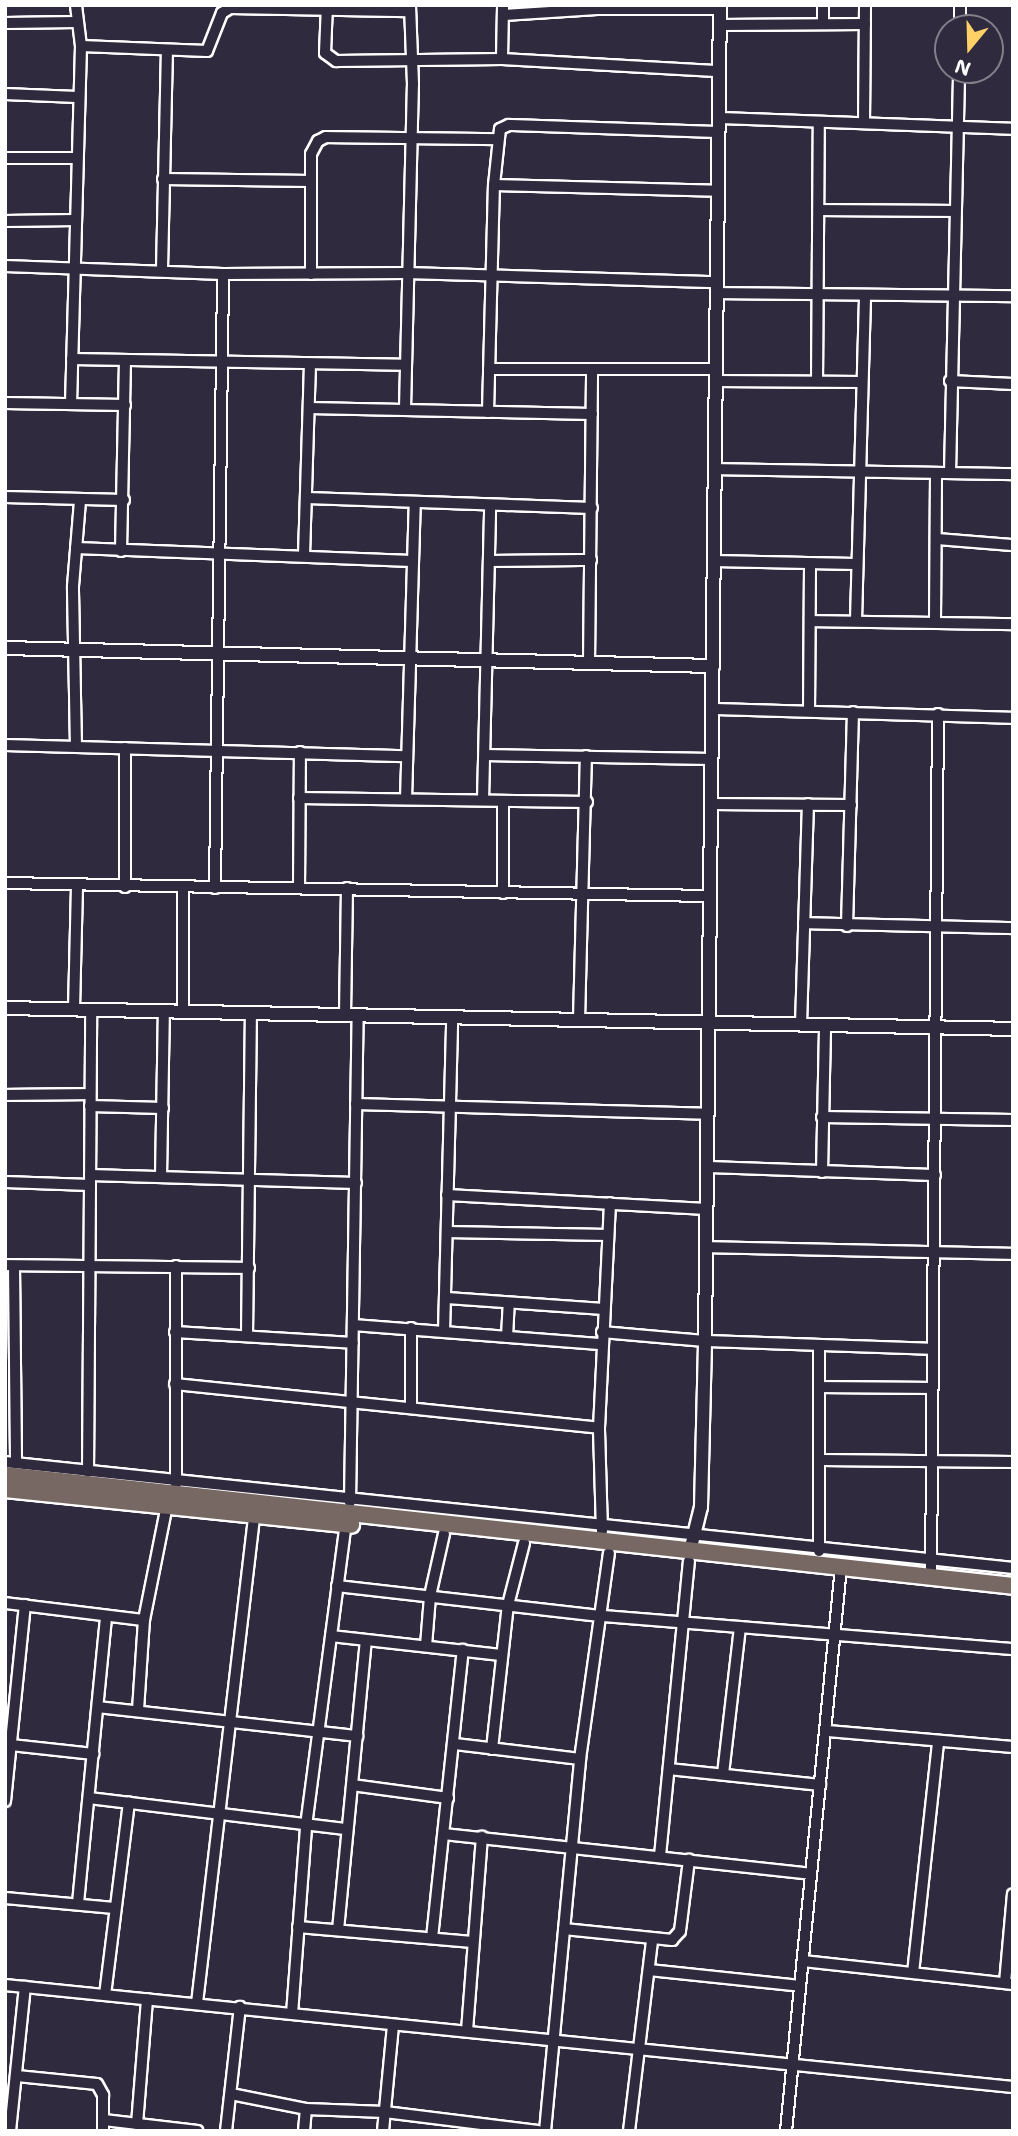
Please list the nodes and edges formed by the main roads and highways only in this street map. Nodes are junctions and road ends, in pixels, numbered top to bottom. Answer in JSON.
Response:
{"nodes":[{"id":1,"x":9,"y":1467,"type":"edge"},
{"id":2,"x":5,"y":1489,"type":"edge"},
{"id":3,"x":173,"y":1492,"type":"junction"},
{"id":4,"x":348,"y":1519,"type":"junction"},
{"id":5,"x":605,"y":1540,"type":"junction"},
{"id":6,"x":841,"y":1572,"type":"junction"},
{"id":7,"x":1013,"y":1586,"type":"edge"},
{"id":8,"x":1013,"y":1596,"type":"edge"}],
"edges":[{"from":1,"to":3,"type":"main road"},
{"from":2,"to":3,"type":"main road"},
{"from":3,"to":4,"type":"main road"},
{"from":3,"to":4,"type":"main road"},
{"from":4,"to":5,"type":"main road"},
{"from":4,"to":5,"type":"main road"},
{"from":5,"to":6,"type":"main road"},
{"from":6,"to":7,"type":"main road"},
{"from":6,"to":8,"type":"main road"}]}
